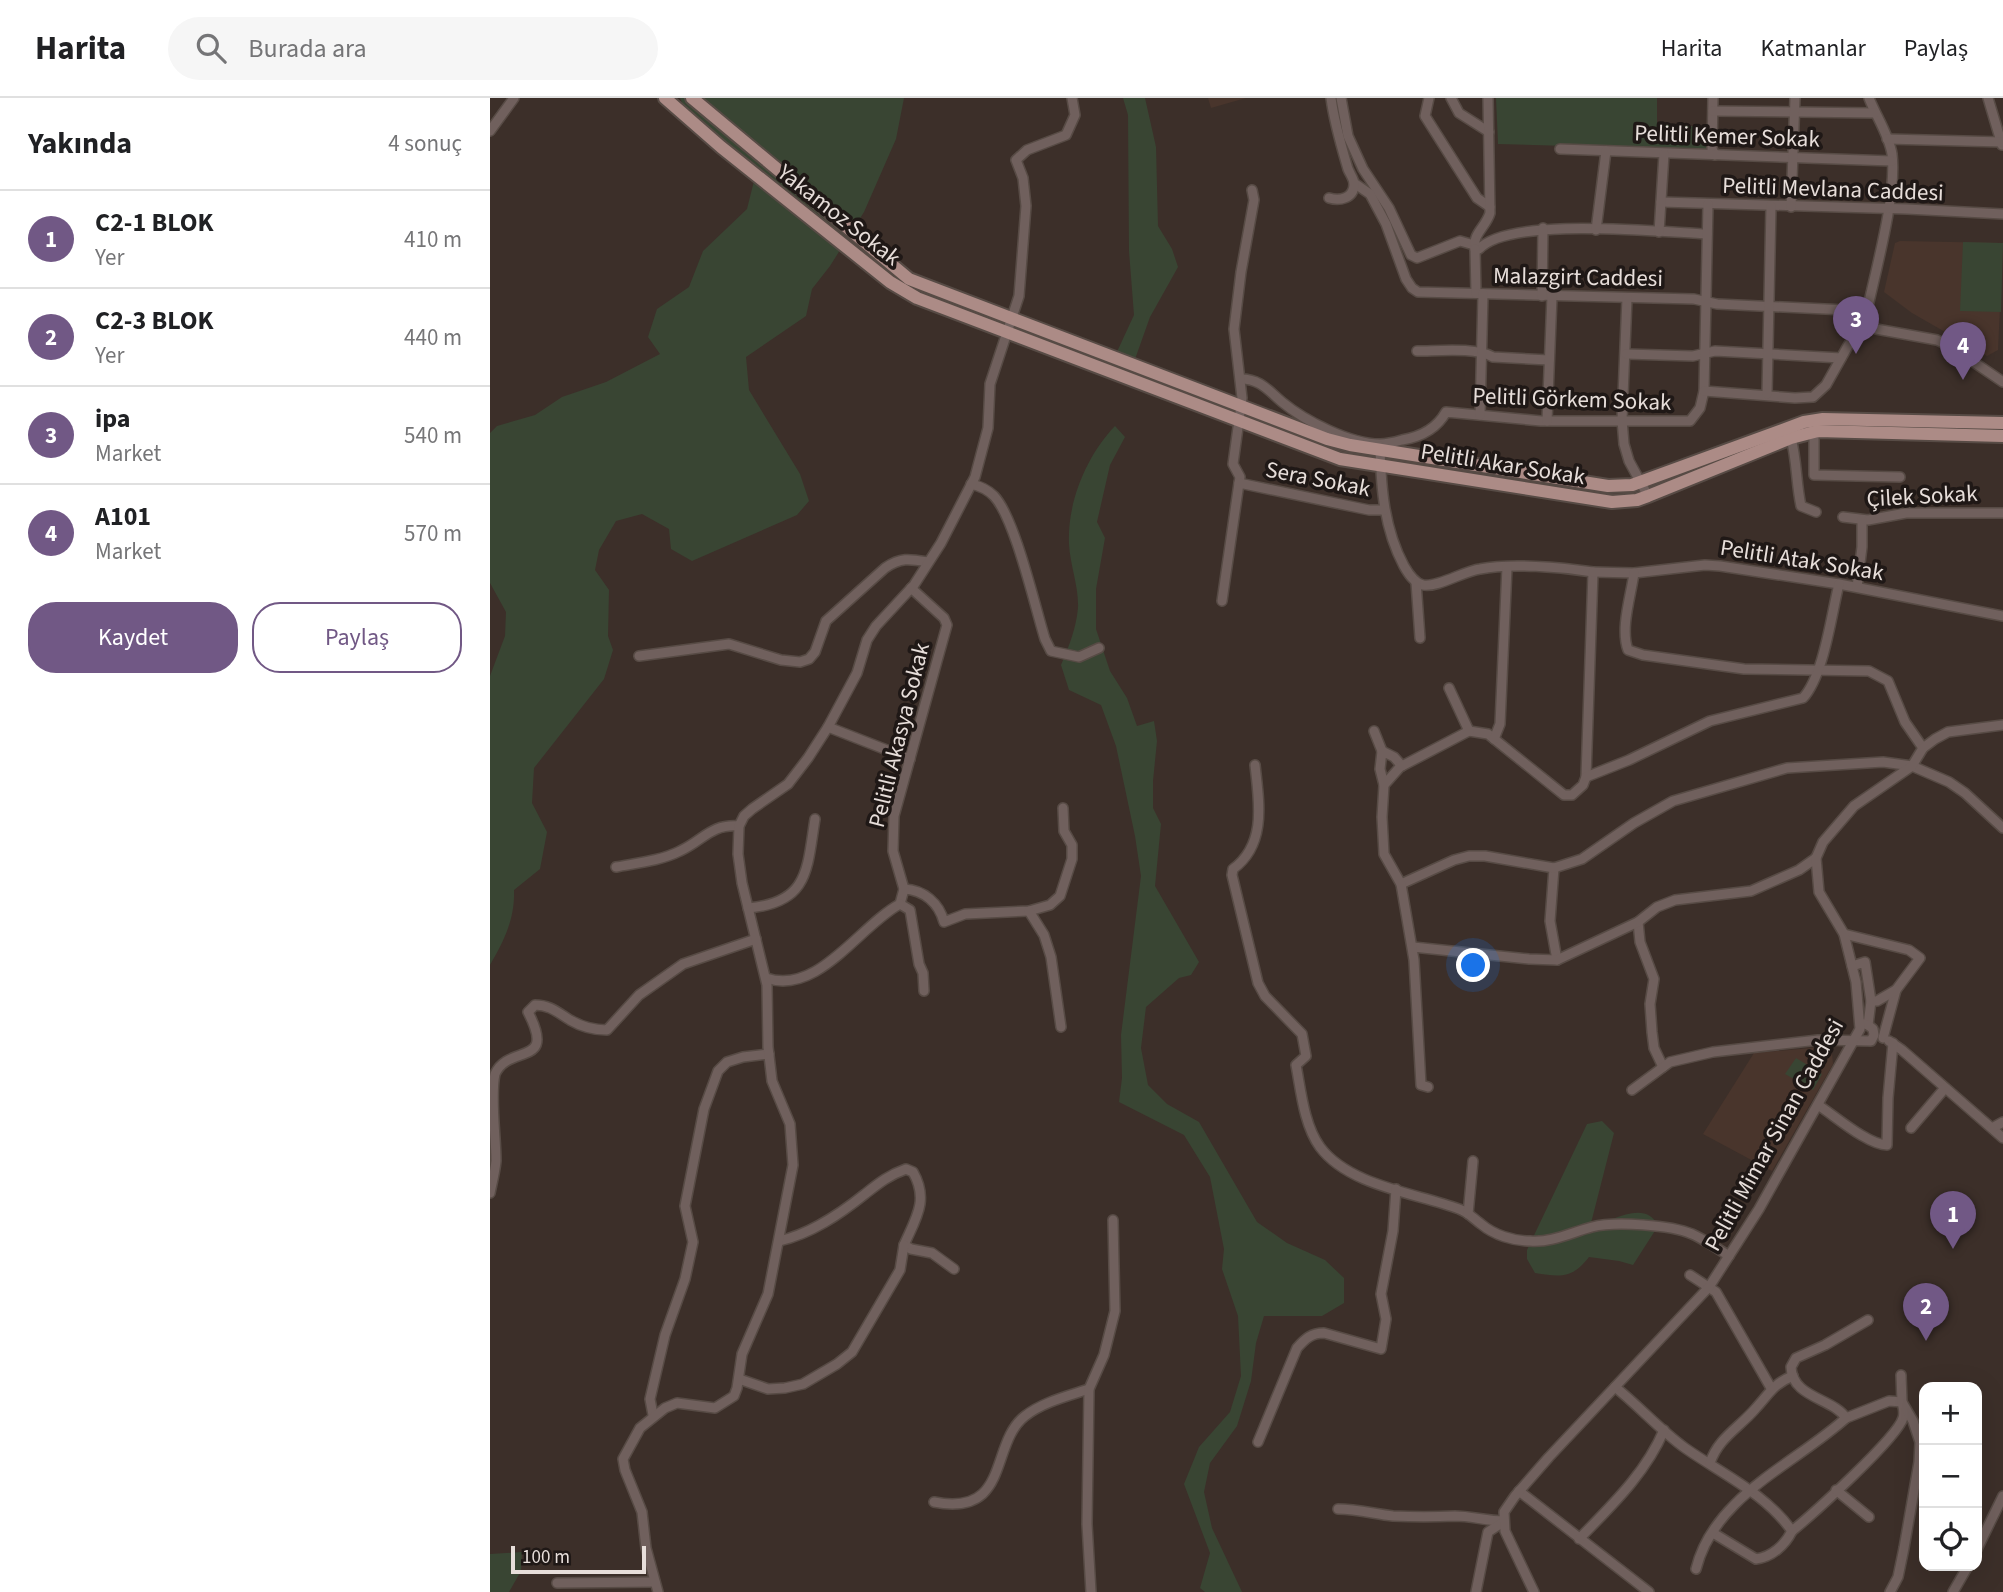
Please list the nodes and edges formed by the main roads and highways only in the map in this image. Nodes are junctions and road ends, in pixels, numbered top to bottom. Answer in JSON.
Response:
{"nodes":[{"id":1,"x":666,"y":98,"type":"edge"},
{"id":2,"x":692,"y":98,"type":"edge"},
{"id":3,"x":1012,"y":320,"type":"joint"},
{"id":4,"x":1007,"y":333,"type":"joint"},
{"id":5,"x":2003,"y":423,"type":"edge"},
{"id":6,"x":2003,"y":436,"type":"edge"}],
"edges":[{"from":1,"to":4,"type":"main road","name":"Yakamoz Sokak"},
{"from":2,"to":3,"type":"main road","name":"Yakamoz Sokak"},
{"from":3,"to":5,"type":"main road","name":"Pelitli Akar Sokak"},
{"from":4,"to":6,"type":"main road","name":"Pelitli Akar Sokak"}]}
